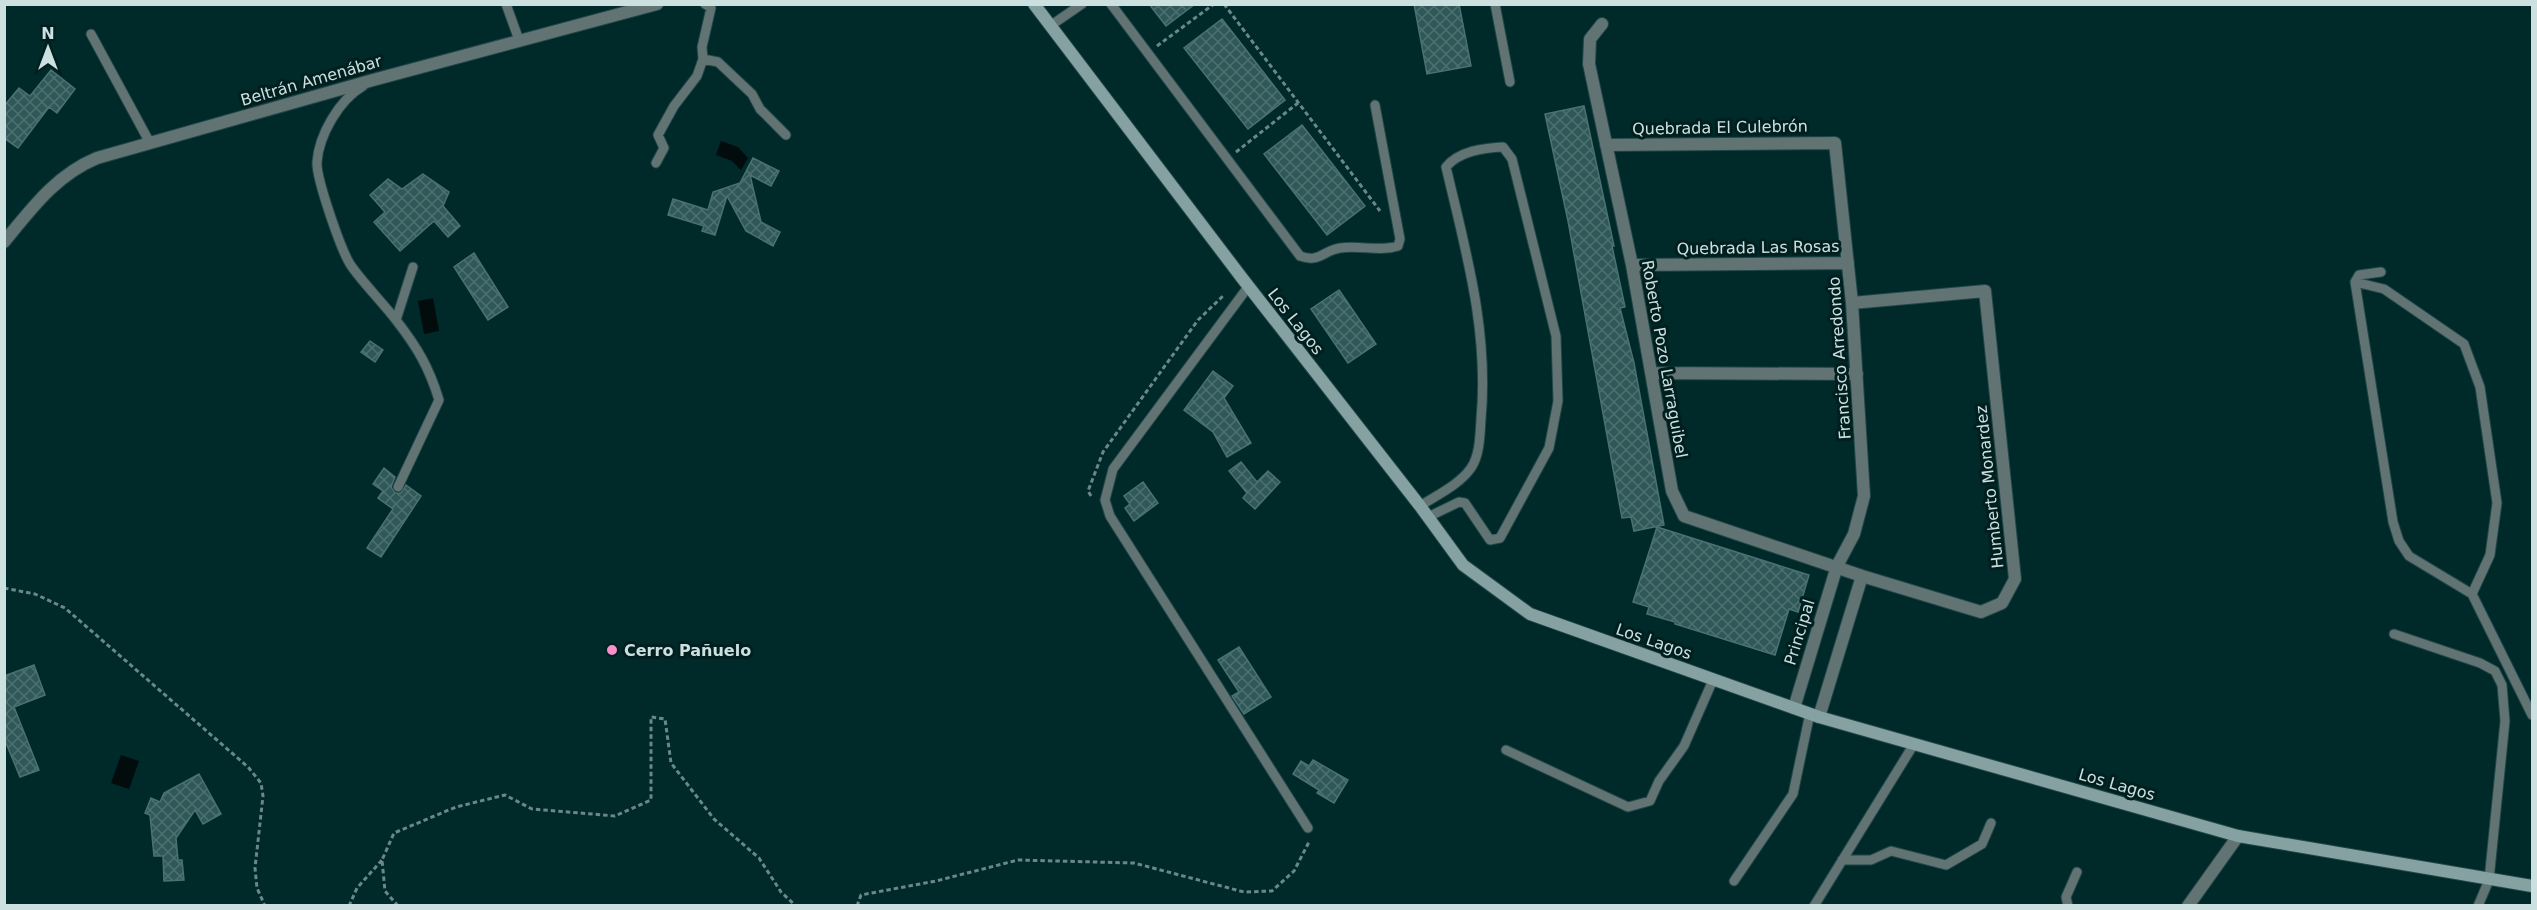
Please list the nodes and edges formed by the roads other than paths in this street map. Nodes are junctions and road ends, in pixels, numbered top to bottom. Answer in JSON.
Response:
{"nodes":[{"id":1,"x":506,"y":4,"type":"edge"},
{"id":2,"x":657,"y":4,"type":"edge"},
{"id":3,"x":705,"y":4,"type":"edge"},
{"id":4,"x":1034,"y":4,"type":"edge"},
{"id":5,"x":1082,"y":4,"type":"edge"},
{"id":6,"x":1111,"y":4,"type":"edge"},
{"id":7,"x":1495,"y":4,"type":"edge"},
{"id":8,"x":1602,"y":24,"type":"dead end"},
{"id":9,"x":1050,"y":26,"type":"junction"},
{"id":10,"x":91,"y":34,"type":"dead end"},
{"id":11,"x":519,"y":40,"type":"junction"},
{"id":12,"x":703,"y":59,"type":"junction"},
{"id":13,"x":373,"y":80,"type":"junction"},
{"id":14,"x":1510,"y":82,"type":"dead end"},
{"id":15,"x":1375,"y":105,"type":"dead end"},
{"id":16,"x":786,"y":135,"type":"dead end"},
{"id":17,"x":150,"y":143,"type":"junction"},
{"id":18,"x":1835,"y":143,"type":"joint"},
{"id":19,"x":1606,"y":145,"type":"junction"},
{"id":20,"x":656,"y":163,"type":"dead end"},
{"id":21,"x":4,"y":242,"type":"edge"},
{"id":22,"x":1848,"y":263,"type":"junction"},
{"id":23,"x":1632,"y":265,"type":"junction"},
{"id":24,"x":413,"y":267,"type":"dead end"},
{"id":25,"x":2381,"y":272,"type":"dead end"},
{"id":26,"x":1245,"y":282,"type":"junction"},
{"id":27,"x":2355,"y":282,"type":"junction"},
{"id":28,"x":1852,"y":303,"type":"junction"},
{"id":29,"x":396,"y":320,"type":"junction"},
{"id":30,"x":1651,"y":373,"type":"junction"},
{"id":31,"x":1857,"y":374,"type":"junction"},
{"id":32,"x":398,"y":487,"type":"dead end"},
{"id":33,"x":1420,"y":506,"type":"junction"},
{"id":34,"x":1428,"y":517,"type":"junction"},
{"id":35,"x":1837,"y":566,"type":"junction"},
{"id":36,"x":1862,"y":576,"type":"junction"},
{"id":37,"x":2472,"y":594,"type":"junction"},
{"id":38,"x":2394,"y":634,"type":"dead end"},
{"id":39,"x":1713,"y":680,"type":"junction"},
{"id":40,"x":1794,"y":708,"type":"junction"},
{"id":41,"x":1814,"y":715,"type":"junction"},
{"id":42,"x":2532,"y":715,"type":"edge"},
{"id":43,"x":1914,"y":744,"type":"junction"},
{"id":44,"x":1506,"y":750,"type":"dead end"},
{"id":45,"x":1991,"y":823,"type":"dead end"},
{"id":46,"x":1306,"y":831,"type":"road end"},
{"id":47,"x":2238,"y":836,"type":"junction"},
{"id":48,"x":1842,"y":860,"type":"junction"},
{"id":49,"x":2077,"y":872,"type":"dead end"},
{"id":50,"x":2489,"y":880,"type":"junction"},
{"id":51,"x":1734,"y":882,"type":"dead end"},
{"id":52,"x":2532,"y":886,"type":"edge"},
{"id":53,"x":1814,"y":906,"type":"edge"},
{"id":54,"x":2068,"y":906,"type":"edge"},
{"id":55,"x":2188,"y":906,"type":"edge"},
{"id":56,"x":2478,"y":906,"type":"edge"}],
"edges":[{"from":1,"to":11,"type":"lane"},
{"from":2,"to":11,"type":"street","name":"Beltrán Amenábar"},
{"from":3,"to":12,"type":"lane"},
{"from":4,"to":9,"type":"main road","name":"Los Lagos"},
{"from":5,"to":9,"type":"lane"},
{"from":6,"to":15,"type":"lane"},
{"from":7,"to":14,"type":"lane"},
{"from":8,"to":19,"type":"street","name":"Roberto Pozo Larraguibel"},
{"from":9,"to":26,"type":"main road","name":"Los Lagos"},
{"from":10,"to":17,"type":"lane"},
{"from":11,"to":13,"type":"street","name":"Beltrán Amenábar"},
{"from":12,"to":16,"type":"lane"},
{"from":12,"to":20,"type":"lane"},
{"from":13,"to":17,"type":"street","name":"Beltrán Amenábar"},
{"from":13,"to":29,"type":"lane"},
{"from":17,"to":21,"type":"street","name":"Beltrán Amenábar"},
{"from":18,"to":19,"type":"street","name":"Quebrada El Culebrón"},
{"from":18,"to":22,"type":"street","name":"Francisco Arredondo"},
{"from":19,"to":23,"type":"street","name":"Roberto Pozo Larraguibel"},
{"from":22,"to":23,"type":"street","name":"Quebrada Las Rosas"},
{"from":22,"to":28,"type":"street","name":"Francisco Arredondo"},
{"from":23,"to":30,"type":"street","name":"Roberto Pozo Larraguibel"},
{"from":24,"to":29,"type":"lane"},
{"from":25,"to":27,"type":"lane"},
{"from":26,"to":33,"type":"main road","name":"Los Lagos"},
{"from":26,"to":46,"type":"lane"},
{"from":27,"to":37,"type":"lane"},
{"from":27,"to":37,"type":"lane"},
{"from":28,"to":31,"type":"street","name":"Francisco Arredondo"},
{"from":28,"to":36,"type":"street","name":"Humberto Monardez"},
{"from":29,"to":32,"type":"lane"},
{"from":30,"to":31,"type":"street"},
{"from":30,"to":35,"type":"street","name":"Roberto Pozo Larraguibel"},
{"from":31,"to":35,"type":"street","name":"Francisco Arredondo"},
{"from":33,"to":34,"type":"main road","name":"Los Lagos"},
{"from":33,"to":34,"type":"lane"},
{"from":34,"to":39,"type":"main road","name":"Los Lagos"},
{"from":35,"to":36,"type":"street","name":"Roberto Pozo Larraguibel"},
{"from":35,"to":40,"type":"street","name":"Principal"},
{"from":36,"to":41,"type":"street"},
{"from":37,"to":42,"type":"lane"},
{"from":38,"to":50,"type":"lane"},
{"from":39,"to":40,"type":"main road","name":"Los Lagos"},
{"from":39,"to":44,"type":"lane"},
{"from":40,"to":41,"type":"main road","name":"Los Lagos"},
{"from":41,"to":43,"type":"main road","name":"Los Lagos"},
{"from":41,"to":51,"type":"lane"},
{"from":43,"to":47,"type":"main road","name":"Los Lagos"},
{"from":43,"to":48,"type":"lane"},
{"from":45,"to":48,"type":"lane"},
{"from":47,"to":50,"type":"main road","name":"Los Lagos"},
{"from":47,"to":55,"type":"street"},
{"from":48,"to":53,"type":"lane"},
{"from":49,"to":54,"type":"lane"},
{"from":50,"to":52,"type":"main road","name":"Los Lagos"},
{"from":50,"to":56,"type":"lane"}]}
